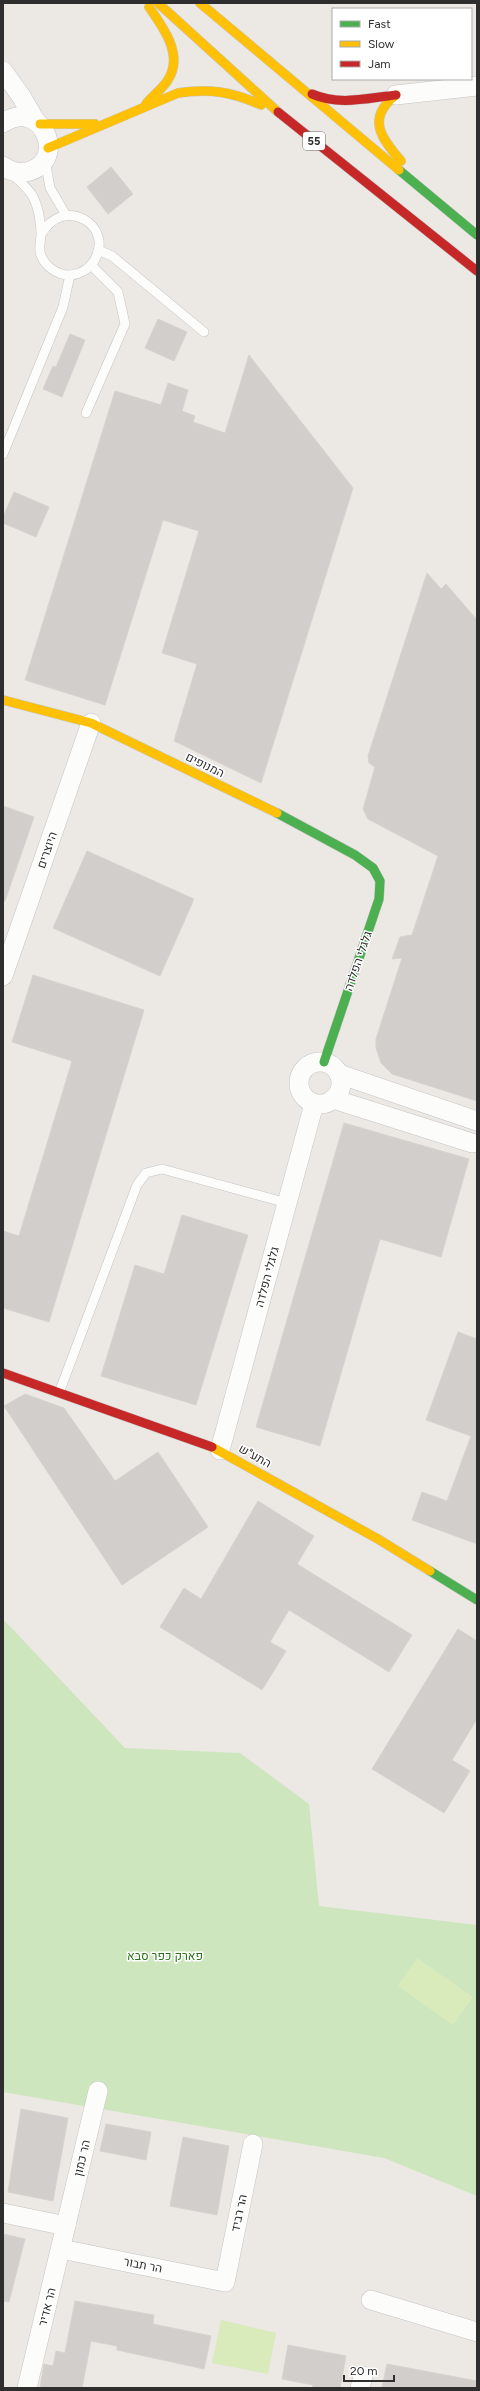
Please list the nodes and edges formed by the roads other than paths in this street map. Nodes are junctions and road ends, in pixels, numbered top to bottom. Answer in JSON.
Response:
{"nodes":[{"id":1,"x":146,"y":3,"type":"edge"},
{"id":2,"x":158,"y":3,"type":"edge"},
{"id":3,"x":200,"y":3,"type":"edge"},
{"id":4,"x":3,"y":71,"type":"edge"},
{"id":5,"x":477,"y":86,"type":"edge"},
{"id":6,"x":299,"y":87,"type":"junction"},
{"id":7,"x":396,"y":95,"type":"junction"},
{"id":8,"x":145,"y":106,"type":"junction"},
{"id":9,"x":277,"y":112,"type":"junction"},
{"id":10,"x":6,"y":121,"type":"edge"},
{"id":11,"x":37,"y":122,"type":"junction"},
{"id":12,"x":104,"y":124,"type":"junction"},
{"id":13,"x":47,"y":153,"type":"junction"},
{"id":14,"x":5,"y":168,"type":"edge"},
{"id":15,"x":437,"y":203,"type":"junction"},
{"id":16,"x":66,"y":215,"type":"junction"},
{"id":17,"x":41,"y":235,"type":"junction"},
{"id":18,"x":477,"y":235,"type":"edge"},
{"id":19,"x":98,"y":250,"type":"junction"},
{"id":20,"x":91,"y":265,"type":"junction"},
{"id":21,"x":477,"y":271,"type":"edge"},
{"id":22,"x":70,"y":275,"type":"junction"},
{"id":23,"x":204,"y":332,"type":"dead end"},
{"id":24,"x":86,"y":414,"type":"dead end"},
{"id":25,"x":3,"y":454,"type":"edge"},
{"id":26,"x":3,"y":700,"type":"edge"},
{"id":27,"x":91,"y":723,"type":"junction"},
{"id":28,"x":380,"y":881,"type":"joint"},
{"id":29,"x":3,"y":976,"type":"edge"},
{"id":30,"x":324,"y":1062,"type":"junction"},
{"id":31,"x":339,"y":1074,"type":"junction"},
{"id":32,"x":333,"y":1099,"type":"junction"},
{"id":33,"x":314,"y":1104,"type":"junction"},
{"id":34,"x":477,"y":1121,"type":"edge"},
{"id":35,"x":474,"y":1148,"type":"edge"},
{"id":36,"x":287,"y":1203,"type":"junction"},
{"id":37,"x":3,"y":1373,"type":"edge"},
{"id":38,"x":59,"y":1393,"type":"junction"},
{"id":39,"x":220,"y":1450,"type":"junction"},
{"id":40,"x":477,"y":1600,"type":"edge"},
{"id":41,"x":98,"y":2091,"type":"dead end"},
{"id":42,"x":253,"y":2144,"type":"dead end"},
{"id":43,"x":3,"y":2213,"type":"edge"},
{"id":44,"x":66,"y":2226,"type":"junction"},
{"id":45,"x":61,"y":2249,"type":"junction"},
{"id":46,"x":225,"y":2282,"type":"joint"},
{"id":47,"x":371,"y":2300,"type":"dead end"},
{"id":48,"x":473,"y":2332,"type":"edge"},
{"id":49,"x":27,"y":2388,"type":"edge"}],
"edges":[{"from":1,"to":8,"type":"main road"},
{"from":2,"to":9,"type":"main road","number":"55"},
{"from":3,"to":6,"type":"main road","number":"55"},
{"from":4,"to":10,"type":"street"},
{"from":4,"to":11,"type":"street"},
{"from":5,"to":7,"type":"street"},
{"from":6,"to":7,"type":"main road"},
{"from":6,"to":15,"type":"main road","number":"55"},
{"from":7,"to":15,"type":"main road"},
{"from":8,"to":9,"type":"main road"},
{"from":8,"to":12,"type":"main road"},
{"from":9,"to":21,"type":"main road","number":"55"},
{"from":10,"to":11,"type":"street"},
{"from":11,"to":12,"type":"main road"},
{"from":11,"to":13,"type":"street"},
{"from":12,"to":13,"type":"main road"},
{"from":13,"to":14,"type":"street"},
{"from":13,"to":16,"type":"lane"},
{"from":14,"to":17,"type":"lane"},
{"from":15,"to":18,"type":"main road","number":"55"},
{"from":16,"to":17,"type":"lane"},
{"from":16,"to":19,"type":"lane"},
{"from":17,"to":22,"type":"lane"},
{"from":19,"to":20,"type":"lane"},
{"from":19,"to":23,"type":"lane"},
{"from":20,"to":22,"type":"lane"},
{"from":20,"to":24,"type":"lane"},
{"from":22,"to":25,"type":"lane"},
{"from":26,"to":27,"type":"main road","name":"המנופים"},
{"from":27,"to":28,"type":"main road","name":"המנופים"},
{"from":27,"to":29,"type":"street","name":"היוצרים"},
{"from":28,"to":30,"type":"main road","name":"גלגלי הפלדה"},
{"from":30,"to":31,"type":"street"},
{"from":30,"to":33,"type":"street"},
{"from":31,"to":32,"type":"street"},
{"from":31,"to":34,"type":"street"},
{"from":32,"to":33,"type":"street"},
{"from":32,"to":35,"type":"street"},
{"from":33,"to":36,"type":"street","name":"גלגלי הפלדה"},
{"from":34,"to":35,"type":"street"},
{"from":36,"to":38,"type":"lane"},
{"from":36,"to":39,"type":"street","name":"גלגלי הפלדה"},
{"from":37,"to":38,"type":"main road","name":"התע\"ש"},
{"from":38,"to":39,"type":"main road","name":"התע\"ש"},
{"from":39,"to":40,"type":"main road","name":"התע\"ש"},
{"from":41,"to":44,"type":"street","name":"הר כמון"},
{"from":42,"to":46,"type":"street","name":"הר רביד"},
{"from":43,"to":44,"type":"street"},
{"from":44,"to":45,"type":"street","name":"הר אדיר"},
{"from":45,"to":46,"type":"street","name":"הר תבור"},
{"from":45,"to":49,"type":"street","name":"הר אדיר"},
{"from":47,"to":48,"type":"street"}]}
